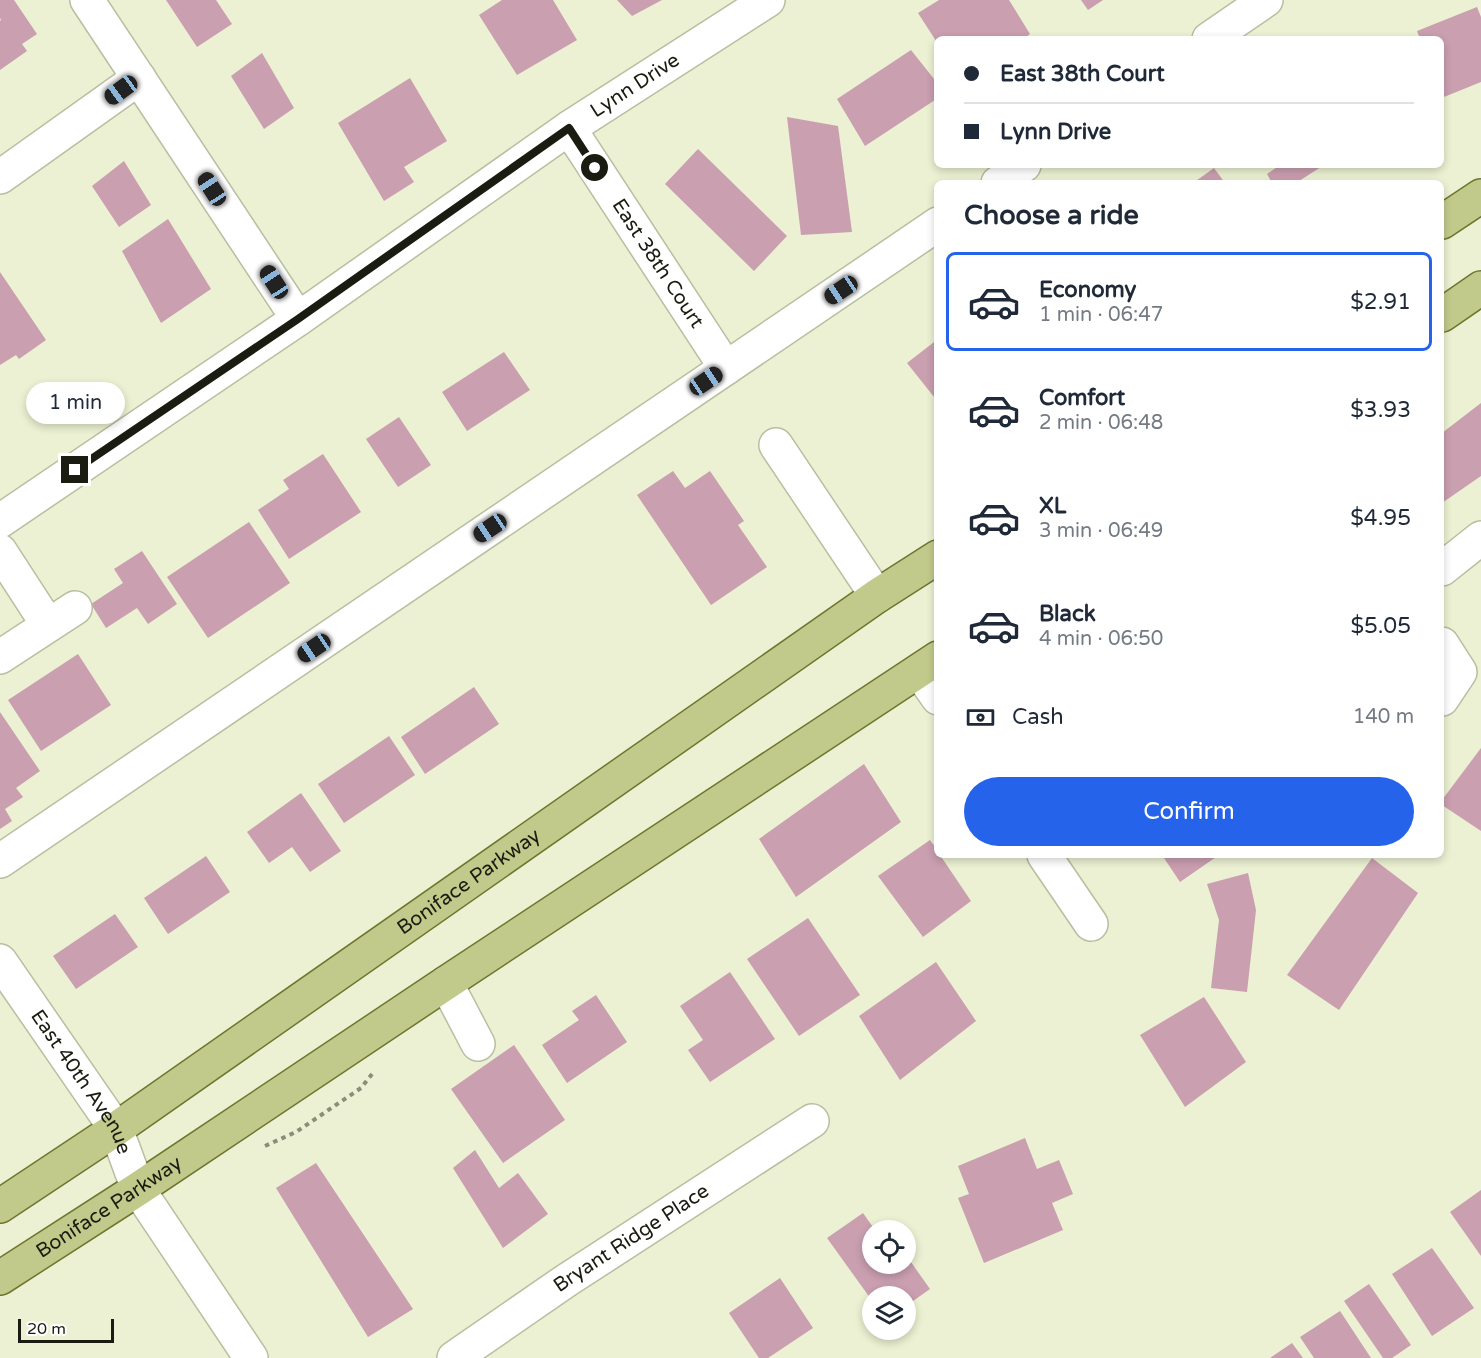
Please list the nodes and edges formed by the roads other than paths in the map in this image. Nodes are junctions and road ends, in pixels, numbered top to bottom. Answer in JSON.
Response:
{"nodes":[{"id":1,"x":87,"y":0,"type":"edge"},
{"id":2,"x":768,"y":0,"type":"edge"},
{"id":3,"x":1266,"y":0,"type":"edge"},
{"id":4,"x":1213,"y":36,"type":"edge"},
{"id":5,"x":139,"y":78,"type":"junction"},
{"id":6,"x":569,"y":128,"type":"junction"},
{"id":7,"x":1020,"y":168,"type":"edge"},
{"id":8,"x":0,"y":177,"type":"edge"},
{"id":9,"x":1002,"y":180,"type":"edge"},
{"id":10,"x":1481,"y":196,"type":"edge"},
{"id":11,"x":1444,"y":221,"type":"edge"},
{"id":12,"x":934,"y":227,"type":"edge"},
{"id":13,"x":1481,"y":288,"type":"edge"},
{"id":14,"x":1444,"y":314,"type":"edge"},
{"id":15,"x":298,"y":319,"type":"junction"},
{"id":16,"x":726,"y":368,"type":"junction"},
{"id":17,"x":776,"y":445,"type":"dead end"},
{"id":18,"x":0,"y":521,"type":"edge"},
{"id":19,"x":1481,"y":538,"type":"edge"},
{"id":20,"x":0,"y":550,"type":"edge"},
{"id":21,"x":934,"y":559,"type":"edge"},
{"id":22,"x":1444,"y":567,"type":"edge"},
{"id":23,"x":877,"y":596,"type":"junction"},
{"id":24,"x":75,"y":608,"type":"dead end"},
{"id":25,"x":48,"y":625,"type":"junction"},
{"id":26,"x":1444,"y":647,"type":"edge"},
{"id":27,"x":0,"y":657,"type":"edge"},
{"id":28,"x":928,"y":664,"type":"edge"},
{"id":29,"x":934,"y":684,"type":"edge"},
{"id":30,"x":1444,"y":696,"type":"edge"},
{"id":31,"x":1046,"y":858,"type":"edge"},
{"id":32,"x":0,"y":861,"type":"edge"},
{"id":33,"x":1091,"y":924,"type":"dead end"},
{"id":34,"x":0,"y":961,"type":"edge"},
{"id":35,"x":446,"y":983,"type":"junction"},
{"id":36,"x":478,"y":1044,"type":"dead end"},
{"id":37,"x":812,"y":1121,"type":"dead end"},
{"id":38,"x":116,"y":1129,"type":"junction"},
{"id":39,"x":138,"y":1189,"type":"junction"},
{"id":40,"x":0,"y":1206,"type":"edge"},
{"id":41,"x":0,"y":1278,"type":"edge"},
{"id":42,"x":250,"y":1358,"type":"edge"},
{"id":43,"x":454,"y":1358,"type":"edge"}],
"edges":[{"from":1,"to":5,"type":"street"},
{"from":2,"to":6,"type":"street","name":"Lynn Drive"},
{"from":3,"to":4,"type":"street"},
{"from":5,"to":8,"type":"street"},
{"from":5,"to":15,"type":"street"},
{"from":6,"to":15,"type":"street","name":"Lynn Drive"},
{"from":6,"to":16,"type":"street","name":"East 38th Court"},
{"from":7,"to":9,"type":"street"},
{"from":10,"to":11,"type":"main road"},
{"from":12,"to":16,"type":"street"},
{"from":13,"to":14,"type":"main road"},
{"from":15,"to":18,"type":"street","name":"Lynn Drive"},
{"from":16,"to":32,"type":"street"},
{"from":17,"to":23,"type":"street"},
{"from":19,"to":22,"type":"street"},
{"from":20,"to":25,"type":"street"},
{"from":21,"to":23,"type":"main road","name":"Boniface Parkway"},
{"from":23,"to":38,"type":"main road","name":"Boniface Parkway"},
{"from":24,"to":25,"type":"street"},
{"from":25,"to":27,"type":"street"},
{"from":26,"to":30,"type":"street"},
{"from":28,"to":29,"type":"street"},
{"from":28,"to":35,"type":"main road","name":"Boniface Parkway"},
{"from":31,"to":33,"type":"street"},
{"from":34,"to":38,"type":"street","name":"East 40th Avenue"},
{"from":35,"to":36,"type":"street"},
{"from":35,"to":39,"type":"main road","name":"Boniface Parkway"},
{"from":37,"to":43,"type":"street","name":"Bryant Ridge Place"},
{"from":38,"to":39,"type":"street","name":"East 40th Avenue"},
{"from":38,"to":40,"type":"main road","name":"Boniface Parkway"},
{"from":39,"to":41,"type":"main road","name":"Boniface Parkway"},
{"from":39,"to":42,"type":"street","name":"East 40th Avenue"}]}
